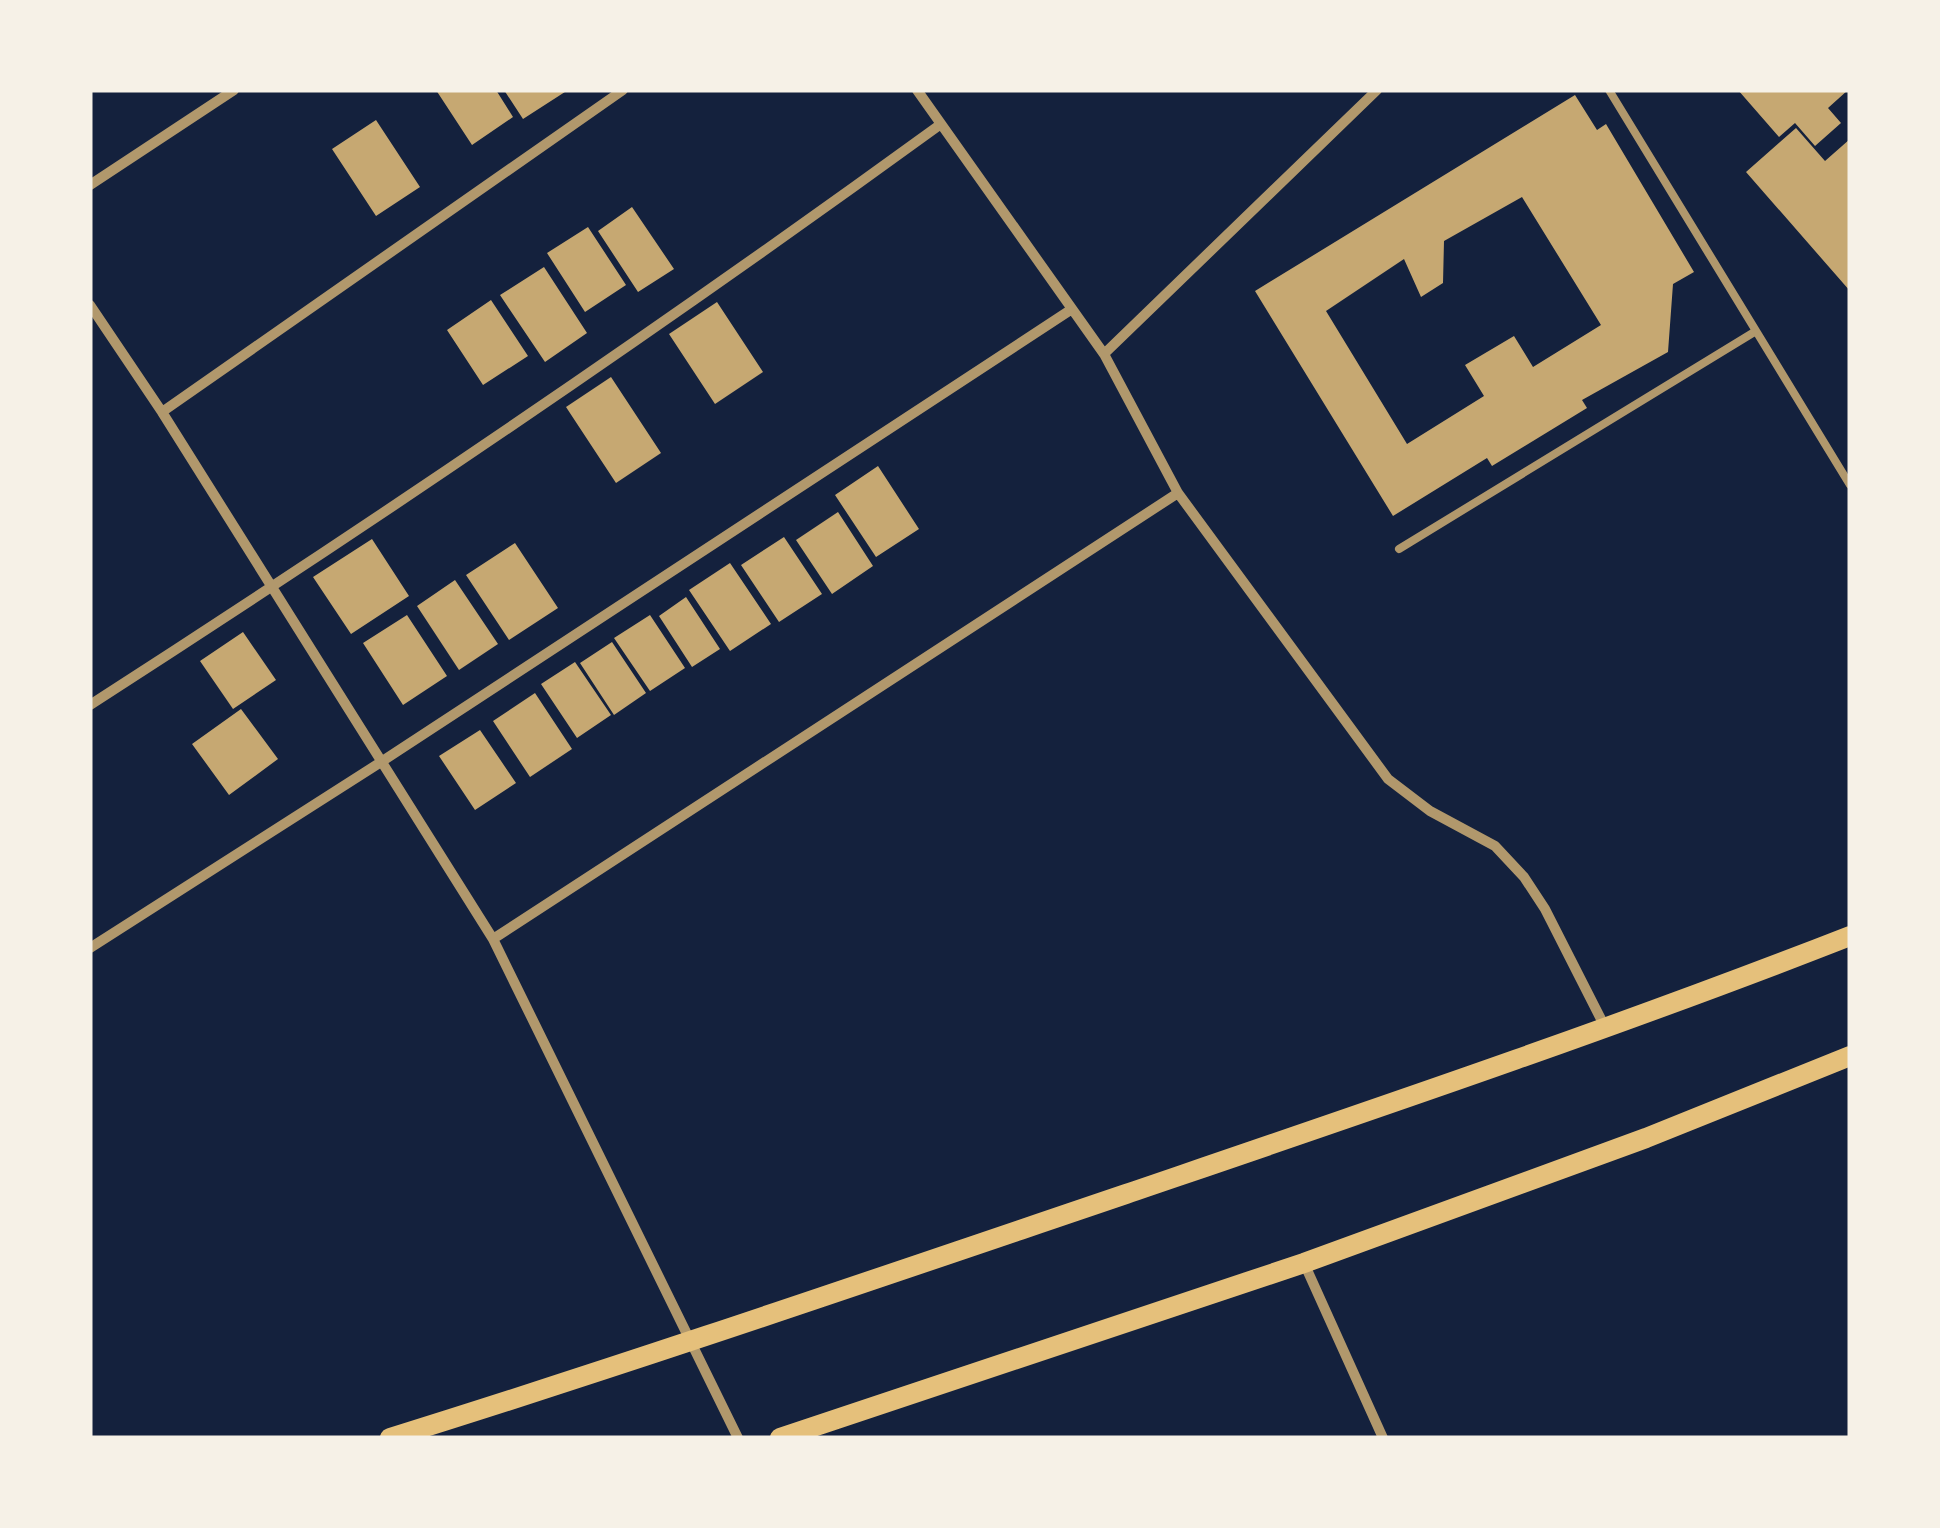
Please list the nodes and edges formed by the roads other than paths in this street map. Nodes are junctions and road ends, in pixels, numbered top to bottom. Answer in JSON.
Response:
{"nodes":[{"id":1,"x":234,"y":90,"type":"edge"},
{"id":2,"x":623,"y":90,"type":"edge"},
{"id":3,"x":917,"y":90,"type":"edge"},
{"id":4,"x":1377,"y":90,"type":"edge"},
{"id":5,"x":1609,"y":90,"type":"edge"},
{"id":6,"x":941,"y":124,"type":"junction"},
{"id":7,"x":90,"y":185,"type":"edge"},
{"id":8,"x":90,"y":305,"type":"edge"},
{"id":9,"x":1072,"y":308,"type":"junction"},
{"id":10,"x":1756,"y":331,"type":"junction"},
{"id":11,"x":1104,"y":354,"type":"junction"},
{"id":12,"x":162,"y":412,"type":"junction"},
{"id":13,"x":1850,"y":485,"type":"edge"},
{"id":14,"x":1178,"y":493,"type":"junction"},
{"id":15,"x":1398,"y":549,"type":"dead end"},
{"id":16,"x":272,"y":588,"type":"junction"},
{"id":17,"x":90,"y":705,"type":"edge"},
{"id":18,"x":381,"y":762,"type":"junction"},
{"id":19,"x":1850,"y":936,"type":"edge"},
{"id":20,"x":493,"y":939,"type":"junction"},
{"id":21,"x":90,"y":948,"type":"edge"},
{"id":22,"x":1605,"y":1027,"type":"junction"},
{"id":23,"x":1850,"y":1056,"type":"edge"},
{"id":24,"x":1304,"y":1263,"type":"junction"},
{"id":25,"x":691,"y":1342,"type":"junction"},
{"id":26,"x":390,"y":1438,"type":"edge"},
{"id":27,"x":738,"y":1438,"type":"edge"},
{"id":28,"x":780,"y":1438,"type":"edge"},
{"id":29,"x":1383,"y":1438,"type":"edge"}],
"edges":[{"from":1,"to":7,"type":"street"},
{"from":2,"to":12,"type":"street"},
{"from":3,"to":6,"type":"street"},
{"from":4,"to":11,"type":"street"},
{"from":5,"to":10,"type":"lane"},
{"from":6,"to":9,"type":"street"},
{"from":6,"to":16,"type":"street"},
{"from":8,"to":12,"type":"street"},
{"from":9,"to":11,"type":"street"},
{"from":9,"to":18,"type":"street"},
{"from":10,"to":13,"type":"lane"},
{"from":10,"to":15,"type":"lane"},
{"from":11,"to":14,"type":"street"},
{"from":12,"to":16,"type":"street"},
{"from":14,"to":20,"type":"street"},
{"from":14,"to":22,"type":"street"},
{"from":16,"to":17,"type":"street"},
{"from":16,"to":18,"type":"street"},
{"from":18,"to":20,"type":"street"},
{"from":18,"to":21,"type":"street"},
{"from":19,"to":22,"type":"main road"},
{"from":20,"to":25,"type":"street"},
{"from":22,"to":25,"type":"main road"},
{"from":23,"to":24,"type":"main road"},
{"from":24,"to":28,"type":"main road"},
{"from":24,"to":29,"type":"street"},
{"from":25,"to":26,"type":"main road"},
{"from":25,"to":27,"type":"street"}]}
